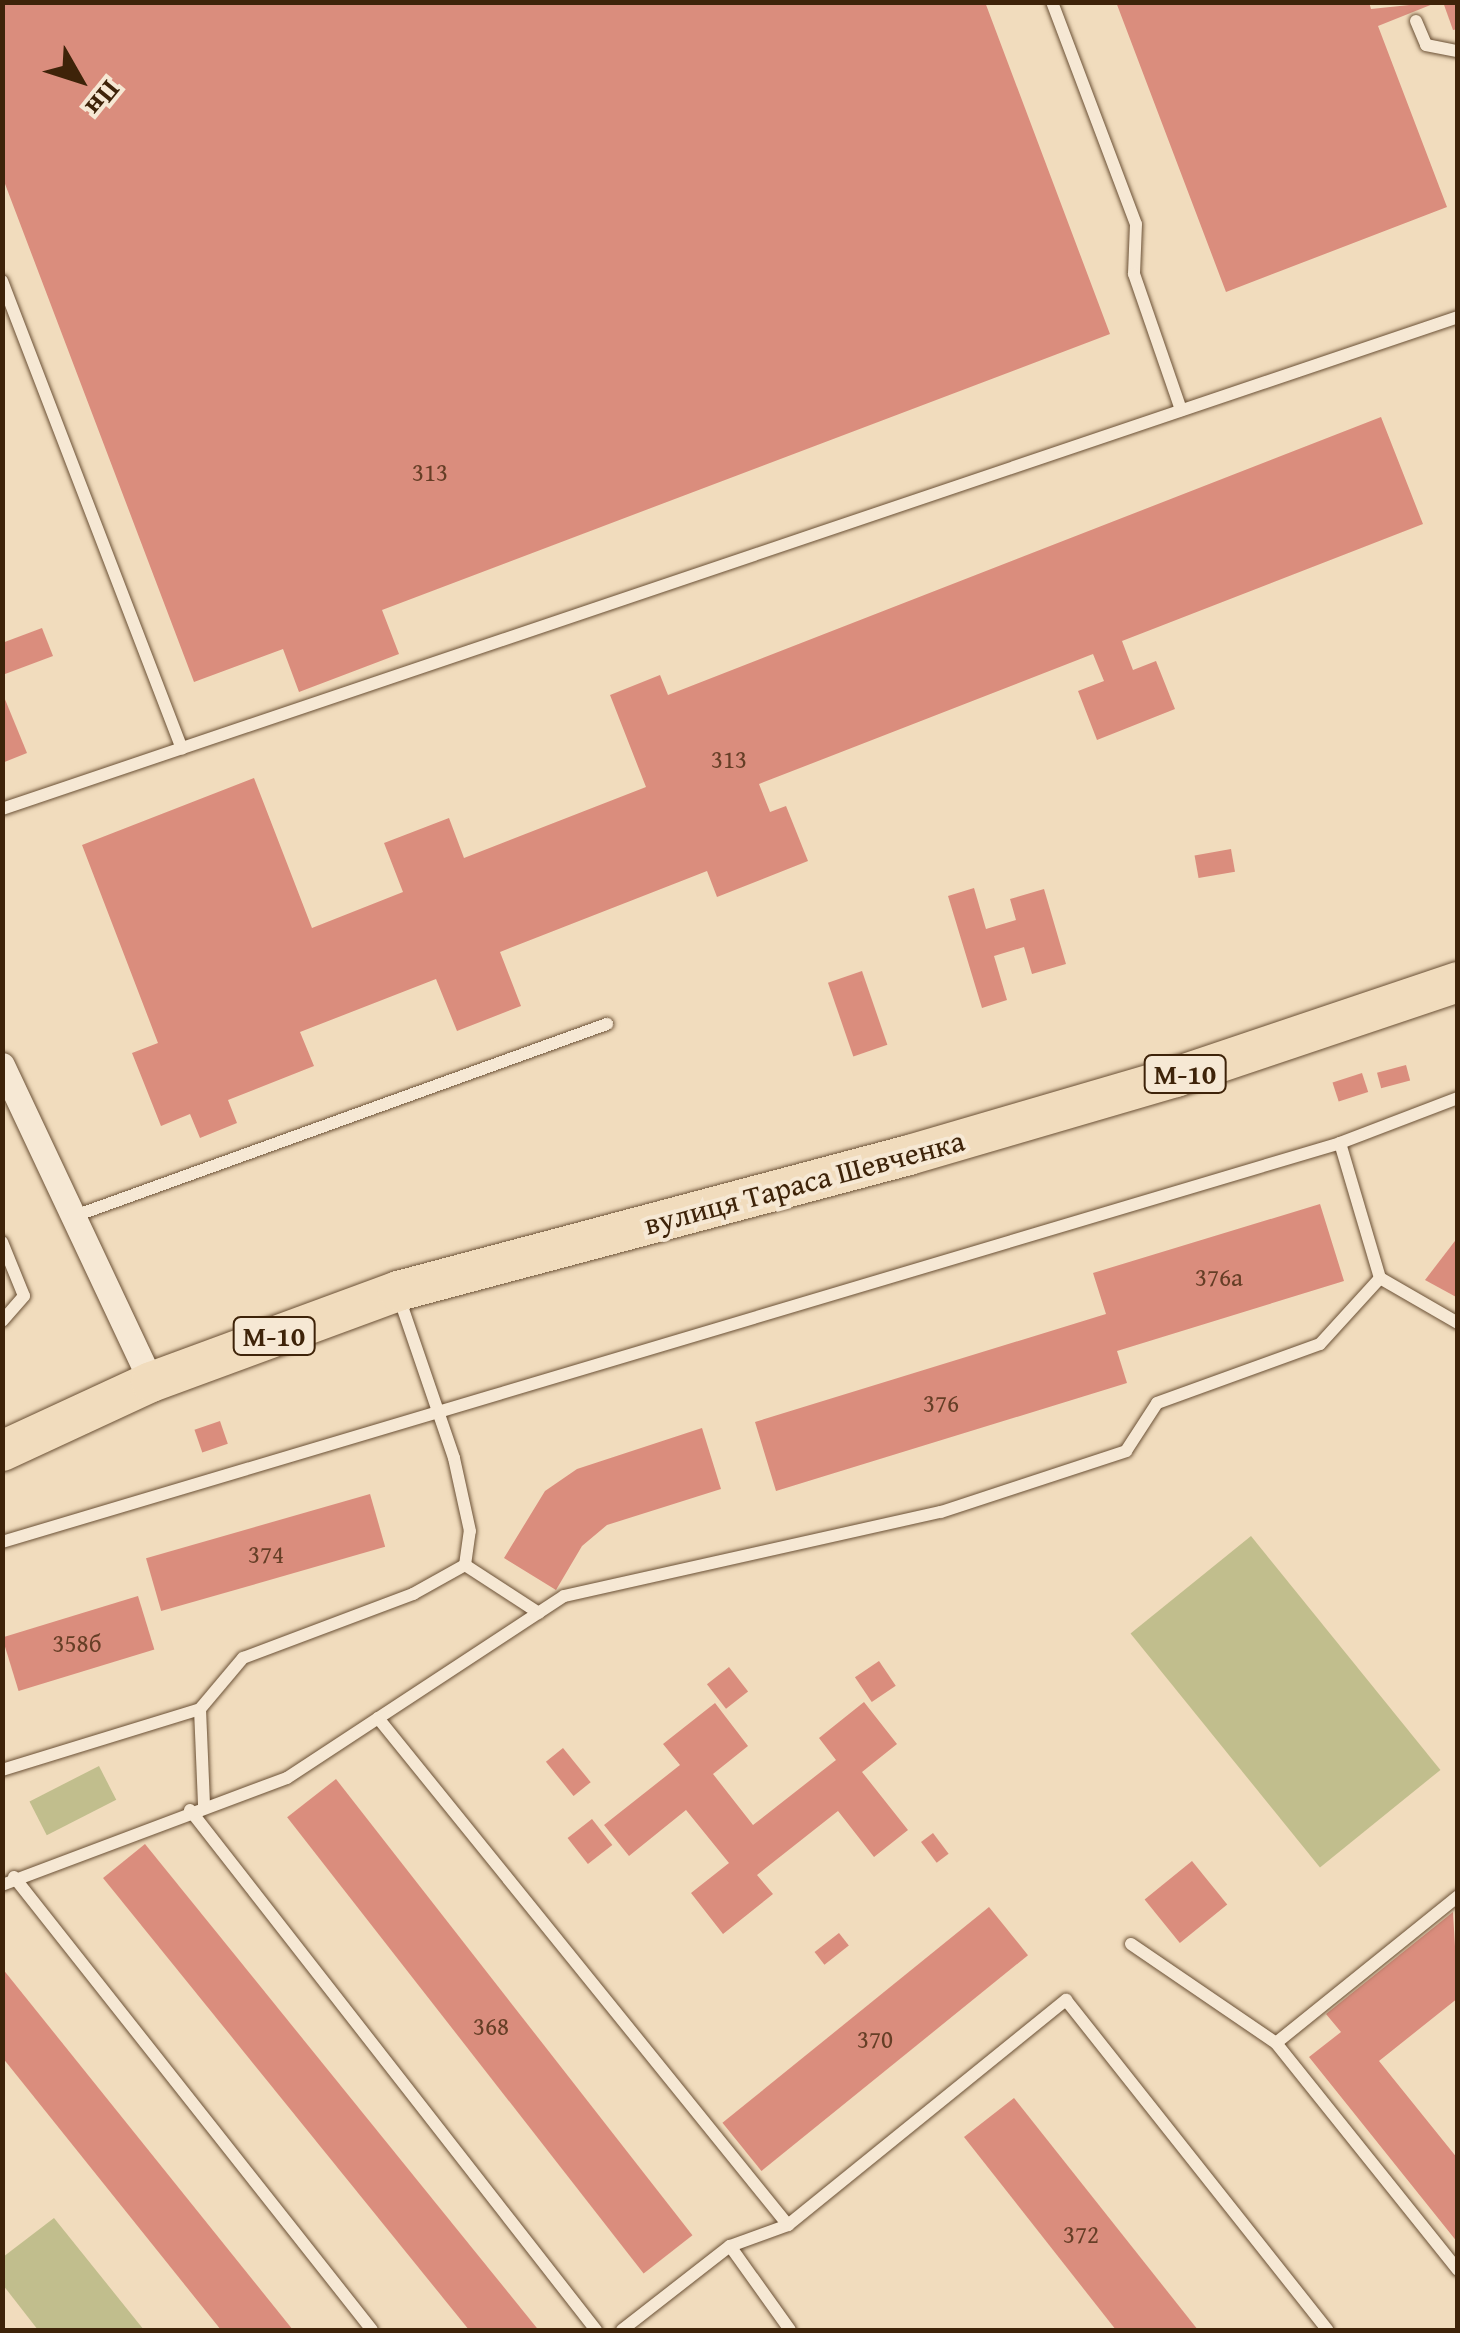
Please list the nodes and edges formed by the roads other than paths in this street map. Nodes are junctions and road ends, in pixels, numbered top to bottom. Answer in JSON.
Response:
{"nodes":[{"id":1,"x":1052,"y":2,"type":"edge"},
{"id":2,"x":1416,"y":22,"type":"dead end"},
{"id":3,"x":1458,"y":51,"type":"edge"},
{"id":4,"x":2,"y":281,"type":"edge"},
{"id":5,"x":1458,"y":316,"type":"edge"},
{"id":6,"x":1181,"y":410,"type":"junction"},
{"id":7,"x":182,"y":749,"type":"junction"},
{"id":8,"x":2,"y":809,"type":"edge"},
{"id":9,"x":1458,"y":982,"type":"edge"},
{"id":10,"x":606,"y":1024,"type":"dead end"},
{"id":11,"x":5,"y":1076,"type":"edge"},
{"id":12,"x":1458,"y":1098,"type":"edge"},
{"id":13,"x":1340,"y":1144,"type":"junction"},
{"id":14,"x":69,"y":1218,"type":"junction"},
{"id":15,"x":2,"y":1242,"type":"edge"},
{"id":16,"x":1380,"y":1278,"type":"junction"},
{"id":17,"x":398,"y":1291,"type":"junction"},
{"id":18,"x":2,"y":1321,"type":"edge"},
{"id":19,"x":1458,"y":1323,"type":"edge"},
{"id":20,"x":151,"y":1382,"type":"junction"},
{"id":21,"x":436,"y":1410,"type":"junction"},
{"id":22,"x":2,"y":1451,"type":"edge"},
{"id":23,"x":2,"y":1542,"type":"edge"},
{"id":24,"x":464,"y":1565,"type":"junction"},
{"id":25,"x":539,"y":1613,"type":"junction"},
{"id":26,"x":200,"y":1709,"type":"junction"},
{"id":27,"x":378,"y":1718,"type":"junction"},
{"id":28,"x":2,"y":1770,"type":"edge"},
{"id":29,"x":197,"y":1807,"type":"junction"},
{"id":30,"x":8,"y":1881,"type":"edge"},
{"id":31,"x":1458,"y":1896,"type":"edge"},
{"id":32,"x":1131,"y":1944,"type":"dead end"},
{"id":33,"x":1276,"y":2044,"type":"junction"},
{"id":34,"x":788,"y":2225,"type":"junction"},
{"id":35,"x":730,"y":2246,"type":"junction"},
{"id":36,"x":1458,"y":2270,"type":"edge"},
{"id":37,"x":785,"y":2329,"type":"edge"},
{"id":38,"x":372,"y":2330,"type":"edge"},
{"id":39,"x":596,"y":2330,"type":"edge"},
{"id":40,"x":622,"y":2330,"type":"edge"},
{"id":41,"x":1328,"y":2330,"type":"edge"}],
"edges":[{"from":1,"to":6,"type":"lane"},
{"from":2,"to":3,"type":"lane"},
{"from":4,"to":7,"type":"lane"},
{"from":5,"to":6,"type":"lane"},
{"from":6,"to":7,"type":"lane"},
{"from":7,"to":8,"type":"lane"},
{"from":9,"to":17,"type":"main road","name":"вулиця Тараса Шевченка","number":"М-10"},
{"from":10,"to":14,"type":"lane"},
{"from":11,"to":14,"type":"street"},
{"from":12,"to":13,"type":"lane"},
{"from":13,"to":16,"type":"lane"},
{"from":13,"to":21,"type":"lane"},
{"from":14,"to":20,"type":"street"},
{"from":15,"to":18,"type":"lane"},
{"from":16,"to":19,"type":"lane"},
{"from":16,"to":25,"type":"lane"},
{"from":17,"to":20,"type":"main road","name":"вулиця Тараса Шевченка","number":"М-10"},
{"from":17,"to":21,"type":"lane"},
{"from":20,"to":22,"type":"main road","name":"вулиця Тараса Шевченка","number":"М-10"},
{"from":21,"to":23,"type":"lane"},
{"from":21,"to":24,"type":"lane"},
{"from":24,"to":25,"type":"lane"},
{"from":24,"to":26,"type":"lane"},
{"from":25,"to":27,"type":"lane"},
{"from":26,"to":28,"type":"lane"},
{"from":26,"to":29,"type":"lane"},
{"from":27,"to":29,"type":"lane"},
{"from":27,"to":34,"type":"lane"},
{"from":29,"to":30,"type":"lane"},
{"from":29,"to":39,"type":"lane"},
{"from":30,"to":38,"type":"lane"},
{"from":31,"to":33,"type":"lane"},
{"from":32,"to":33,"type":"lane"},
{"from":33,"to":36,"type":"lane"},
{"from":34,"to":35,"type":"lane"},
{"from":34,"to":41,"type":"lane"},
{"from":35,"to":37,"type":"lane"},
{"from":35,"to":40,"type":"lane"}]}
